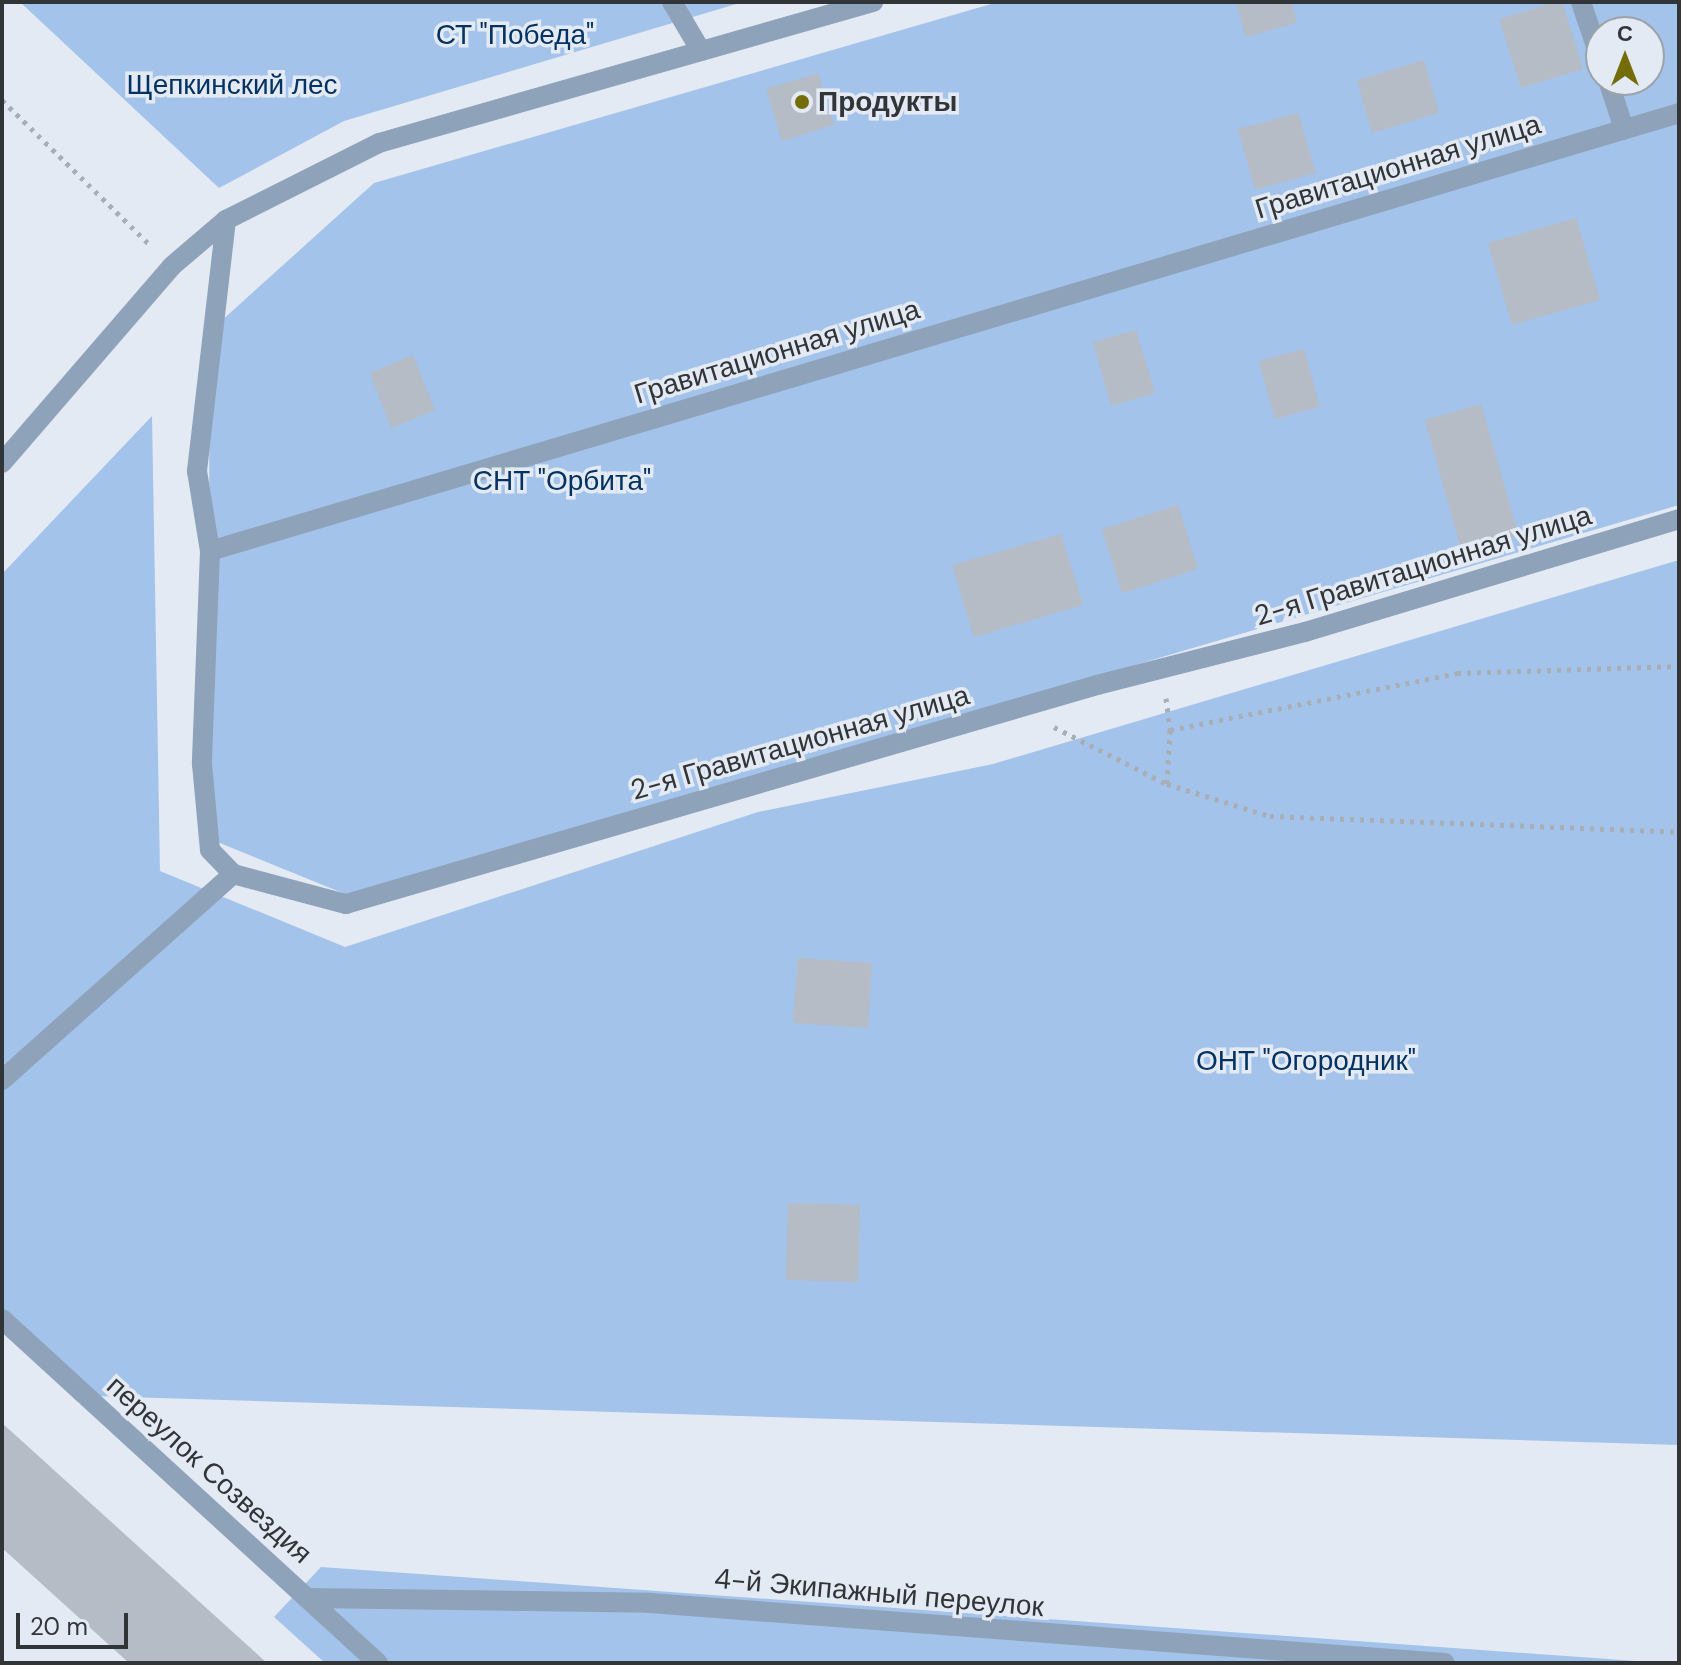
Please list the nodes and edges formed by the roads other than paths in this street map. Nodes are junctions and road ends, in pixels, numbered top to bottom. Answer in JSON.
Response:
{"nodes":[{"id":1,"x":672,"y":2,"type":"edge"},
{"id":2,"x":873,"y":2,"type":"edge"},
{"id":3,"x":701,"y":51,"type":"junction"},
{"id":4,"x":1613,"y":96,"type":"edge"},
{"id":5,"x":1679,"y":113,"type":"edge"},
{"id":6,"x":1624,"y":129,"type":"junction"},
{"id":7,"x":226,"y":220,"type":"junction"},
{"id":8,"x":2,"y":463,"type":"edge"},
{"id":9,"x":1679,"y":519,"type":"edge"},
{"id":10,"x":210,"y":551,"type":"junction"},
{"id":11,"x":233,"y":874,"type":"junction"},
{"id":12,"x":2,"y":1080,"type":"edge"},
{"id":13,"x":2,"y":1319,"type":"edge"},
{"id":14,"x":309,"y":1598,"type":"junction"},
{"id":15,"x":378,"y":1663,"type":"edge"},
{"id":16,"x":1445,"y":1663,"type":"edge"}],
"edges":[{"from":1,"to":3,"type":"street"},
{"from":2,"to":3,"type":"street"},
{"from":3,"to":7,"type":"street"},
{"from":4,"to":6,"type":"street"},
{"from":5,"to":6,"type":"street","name":"Гравитационная улица"},
{"from":6,"to":10,"type":"street","name":"Гравитационная улица"},
{"from":7,"to":8,"type":"street"},
{"from":7,"to":10,"type":"street"},
{"from":9,"to":11,"type":"street","name":"2-я Гравитационная улица"},
{"from":10,"to":11,"type":"street"},
{"from":11,"to":12,"type":"street"},
{"from":13,"to":14,"type":"street","name":"переулок Созвездия"},
{"from":14,"to":15,"type":"street","name":"переулок Созвездия"},
{"from":14,"to":16,"type":"street","name":"4-й Экипажный переулок"}]}
